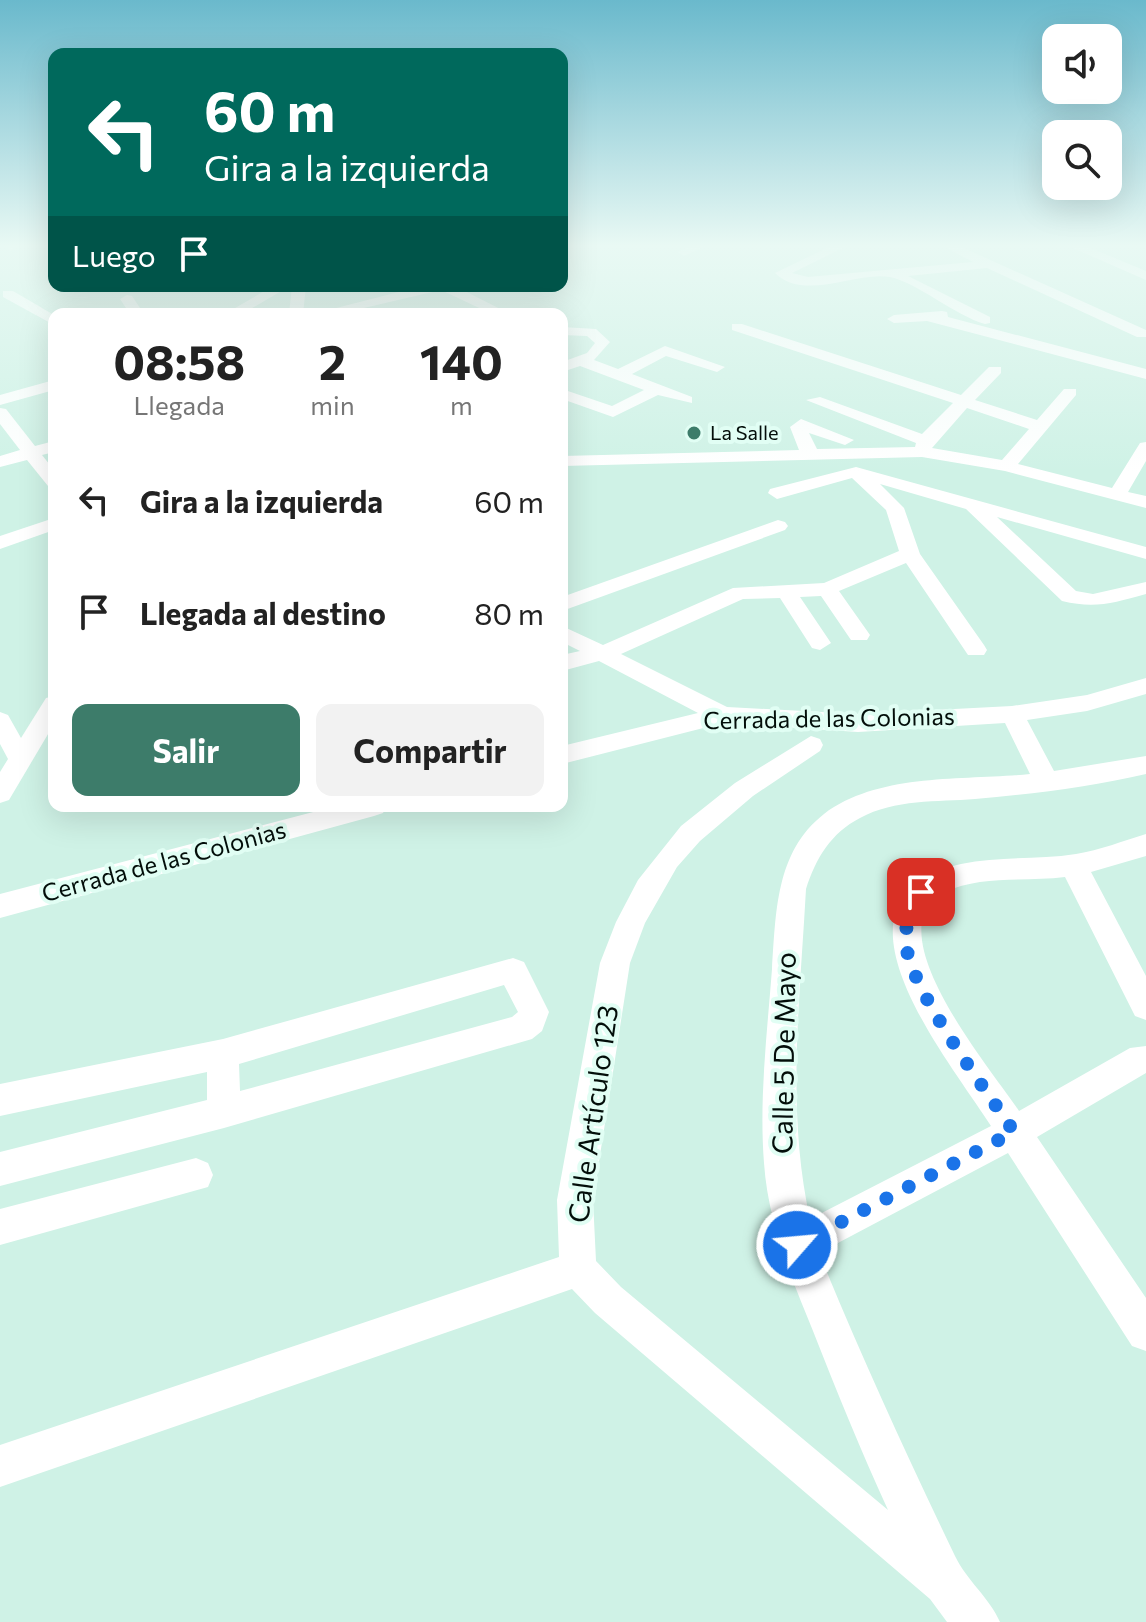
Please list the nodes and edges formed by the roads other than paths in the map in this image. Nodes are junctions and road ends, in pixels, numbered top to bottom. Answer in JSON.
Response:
{"nodes":[{"id":1,"x":944,"y":321,"type":"edge"},
{"id":2,"x":985,"y":321,"type":"edge"},
{"id":3,"x":1112,"y":321,"type":"edge"},
{"id":4,"x":737,"y":327,"type":"dead end"},
{"id":5,"x":568,"y":331,"type":"edge"},
{"id":6,"x":1145,"y":336,"type":"edge"},
{"id":7,"x":1036,"y":346,"type":"junction"},
{"id":8,"x":582,"y":361,"type":"junction"},
{"id":9,"x":568,"y":365,"type":"edge"},
{"id":10,"x":717,"y":367,"type":"dead end"},
{"id":11,"x":568,"y":369,"type":"edge"},
{"id":12,"x":995,"y":370,"type":"dead end"},
{"id":13,"x":1146,"y":374,"type":"edge"},
{"id":14,"x":619,"y":375,"type":"junction"},
{"id":15,"x":48,"y":387,"type":"edge"},
{"id":16,"x":656,"y":390,"type":"junction"},
{"id":17,"x":1070,"y":392,"type":"dead end"},
{"id":18,"x":568,"y":396,"type":"edge"},
{"id":19,"x":640,"y":399,"type":"junction"},
{"id":20,"x":0,"y":400,"type":"edge"},
{"id":21,"x":686,"y":400,"type":"dead end"},
{"id":22,"x":814,"y":400,"type":"dead end"},
{"id":23,"x":963,"y":402,"type":"junction"},
{"id":24,"x":0,"y":413,"type":"edge"},
{"id":25,"x":1041,"y":427,"type":"junction"},
{"id":26,"x":845,"y":440,"type":"dead end"},
{"id":27,"x":924,"y":446,"type":"junction"},
{"id":28,"x":1146,"y":447,"type":"edge"},
{"id":29,"x":48,"y":448,"type":"edge"},
{"id":30,"x":32,"y":453,"type":"junction"},
{"id":31,"x":818,"y":453,"type":"junction"},
{"id":32,"x":611,"y":460,"type":"junction"},
{"id":33,"x":568,"y":461,"type":"edge"},
{"id":34,"x":0,"y":462,"type":"edge"},
{"id":35,"x":1006,"y":466,"type":"junction"},
{"id":36,"x":856,"y":472,"type":"junction"},
{"id":37,"x":48,"y":474,"type":"edge"},
{"id":38,"x":568,"y":475,"type":"edge"},
{"id":39,"x":777,"y":493,"type":"dead end"},
{"id":40,"x":1117,"y":494,"type":"junction"},
{"id":41,"x":1146,"y":502,"type":"edge"},
{"id":42,"x":972,"y":504,"type":"junction"},
{"id":43,"x":48,"y":526,"type":"edge"},
{"id":44,"x":778,"y":526,"type":"dead end"},
{"id":45,"x":0,"y":543,"type":"edge"},
{"id":46,"x":1146,"y":553,"type":"edge"},
{"id":47,"x":910,"y":554,"type":"junction"},
{"id":48,"x":1146,"y":588,"type":"edge"},
{"id":49,"x":827,"y":589,"type":"junction"},
{"id":50,"x":786,"y":591,"type":"junction"},
{"id":51,"x":568,"y":602,"type":"edge"},
{"id":52,"x":859,"y":635,"type":"dead end"},
{"id":53,"x":568,"y":636,"type":"edge"},
{"id":54,"x":820,"y":643,"type":"dead end"},
{"id":55,"x":976,"y":650,"type":"dead end"},
{"id":56,"x":603,"y":653,"type":"junction"},
{"id":57,"x":568,"y":662,"type":"edge"},
{"id":58,"x":1146,"y":686,"type":"edge"},
{"id":59,"x":48,"y":711,"type":"edge"},
{"id":60,"x":1012,"y":714,"type":"junction"},
{"id":61,"x":723,"y":715,"type":"junction"},
{"id":62,"x":0,"y":721,"type":"edge"},
{"id":63,"x":811,"y":745,"type":"dead end"},
{"id":64,"x":11,"y":751,"type":"edge"},
{"id":65,"x":568,"y":754,"type":"edge"},
{"id":66,"x":1146,"y":765,"type":"edge"},
{"id":67,"x":1047,"y":782,"type":"junction"},
{"id":68,"x":0,"y":793,"type":"edge"},
{"id":69,"x":352,"y":812,"type":"edge"},
{"id":70,"x":1146,"y":845,"type":"edge"},
{"id":71,"x":1073,"y":865,"type":"junction"},
{"id":72,"x":0,"y":906,"type":"edge"},
{"id":73,"x":1146,"y":1006,"type":"edge"},
{"id":74,"x":223,"y":1054,"type":"junction"},
{"id":75,"x":1141,"y":1059,"type":"dead end"},
{"id":76,"x":0,"y":1100,"type":"edge"},
{"id":77,"x":224,"y":1112,"type":"junction"},
{"id":78,"x":1014,"y":1132,"type":"junction"},
{"id":79,"x":0,"y":1169,"type":"edge"},
{"id":80,"x":196,"y":1175,"type":"dead end"},
{"id":81,"x":0,"y":1227,"type":"edge"},
{"id":82,"x":797,"y":1245,"type":"junction"},
{"id":83,"x":578,"y":1269,"type":"junction"},
{"id":84,"x":1146,"y":1332,"type":"edge"},
{"id":85,"x":0,"y":1466,"type":"edge"},
{"id":86,"x":948,"y":1589,"type":"junction"},
{"id":87,"x":977,"y":1622,"type":"edge"}],
"edges":[{"from":1,"to":7,"type":"street"},
{"from":2,"to":7,"type":"street"},
{"from":3,"to":6,"type":"street"},
{"from":4,"to":23,"type":"street"},
{"from":5,"to":8,"type":"street"},
{"from":7,"to":13,"type":"street"},
{"from":8,"to":9,"type":"street"},
{"from":8,"to":14,"type":"street"},
{"from":10,"to":14,"type":"street"},
{"from":11,"to":19,"type":"street"},
{"from":12,"to":23,"type":"street"},
{"from":14,"to":16,"type":"street"},
{"from":15,"to":20,"type":"street"},
{"from":16,"to":19,"type":"street"},
{"from":16,"to":21,"type":"street"},
{"from":17,"to":25,"type":"street"},
{"from":18,"to":19,"type":"street"},
{"from":22,"to":27,"type":"street"},
{"from":23,"to":25,"type":"street"},
{"from":23,"to":27,"type":"street"},
{"from":24,"to":30,"type":"street"},
{"from":25,"to":35,"type":"street"},
{"from":26,"to":31,"type":"street"},
{"from":27,"to":31,"type":"street"},
{"from":27,"to":35,"type":"street"},
{"from":28,"to":40,"type":"street"},
{"from":29,"to":30,"type":"street"},
{"from":30,"to":34,"type":"street"},
{"from":30,"to":37,"type":"street"},
{"from":31,"to":32,"type":"street"},
{"from":31,"to":36,"type":"street"},
{"from":32,"to":33,"type":"street"},
{"from":32,"to":38,"type":"street"},
{"from":35,"to":40,"type":"street"},
{"from":36,"to":39,"type":"street"},
{"from":36,"to":42,"type":"street"},
{"from":36,"to":47,"type":"street"},
{"from":40,"to":41,"type":"street"},
{"from":42,"to":46,"type":"street"},
{"from":42,"to":48,"type":"street"},
{"from":43,"to":45,"type":"street"},
{"from":44,"to":51,"type":"street"},
{"from":47,"to":49,"type":"street"},
{"from":47,"to":55,"type":"street"},
{"from":49,"to":50,"type":"street"},
{"from":49,"to":52,"type":"street"},
{"from":50,"to":54,"type":"street"},
{"from":50,"to":56,"type":"street"},
{"from":53,"to":56,"type":"street"},
{"from":56,"to":57,"type":"street"},
{"from":56,"to":61,"type":"street"},
{"from":58,"to":60,"type":"street","name":"Cerrada de las Colonias"},
{"from":59,"to":64,"type":"street"},
{"from":60,"to":61,"type":"street","name":"Cerrada de las Colonias"},
{"from":60,"to":67,"type":"street"},
{"from":61,"to":65,"type":"street","name":"Cerrada de las Colonias"},
{"from":62,"to":64,"type":"street"},
{"from":63,"to":83,"type":"street","name":"Calle Artículo 123"},
{"from":64,"to":68,"type":"street"},
{"from":66,"to":67,"type":"street","name":"Calle 5 De Mayo"},
{"from":67,"to":82,"type":"street","name":"Calle 5 De Mayo"},
{"from":69,"to":72,"type":"street","name":"Cerrada de las Colonias"},
{"from":70,"to":71,"type":"street"},
{"from":71,"to":73,"type":"street"},
{"from":71,"to":78,"type":"street"},
{"from":74,"to":76,"type":"street"},
{"from":74,"to":77,"type":"street"},
{"from":74,"to":77,"type":"street"},
{"from":75,"to":78,"type":"street"},
{"from":77,"to":79,"type":"street"},
{"from":78,"to":82,"type":"street"},
{"from":78,"to":84,"type":"street"},
{"from":80,"to":81,"type":"street"},
{"from":82,"to":86,"type":"street","name":"Calle 5 De Mayo"},
{"from":83,"to":85,"type":"street"},
{"from":83,"to":86,"type":"street"},
{"from":86,"to":87,"type":"street","name":"Calle 5 De Mayo"}]}
